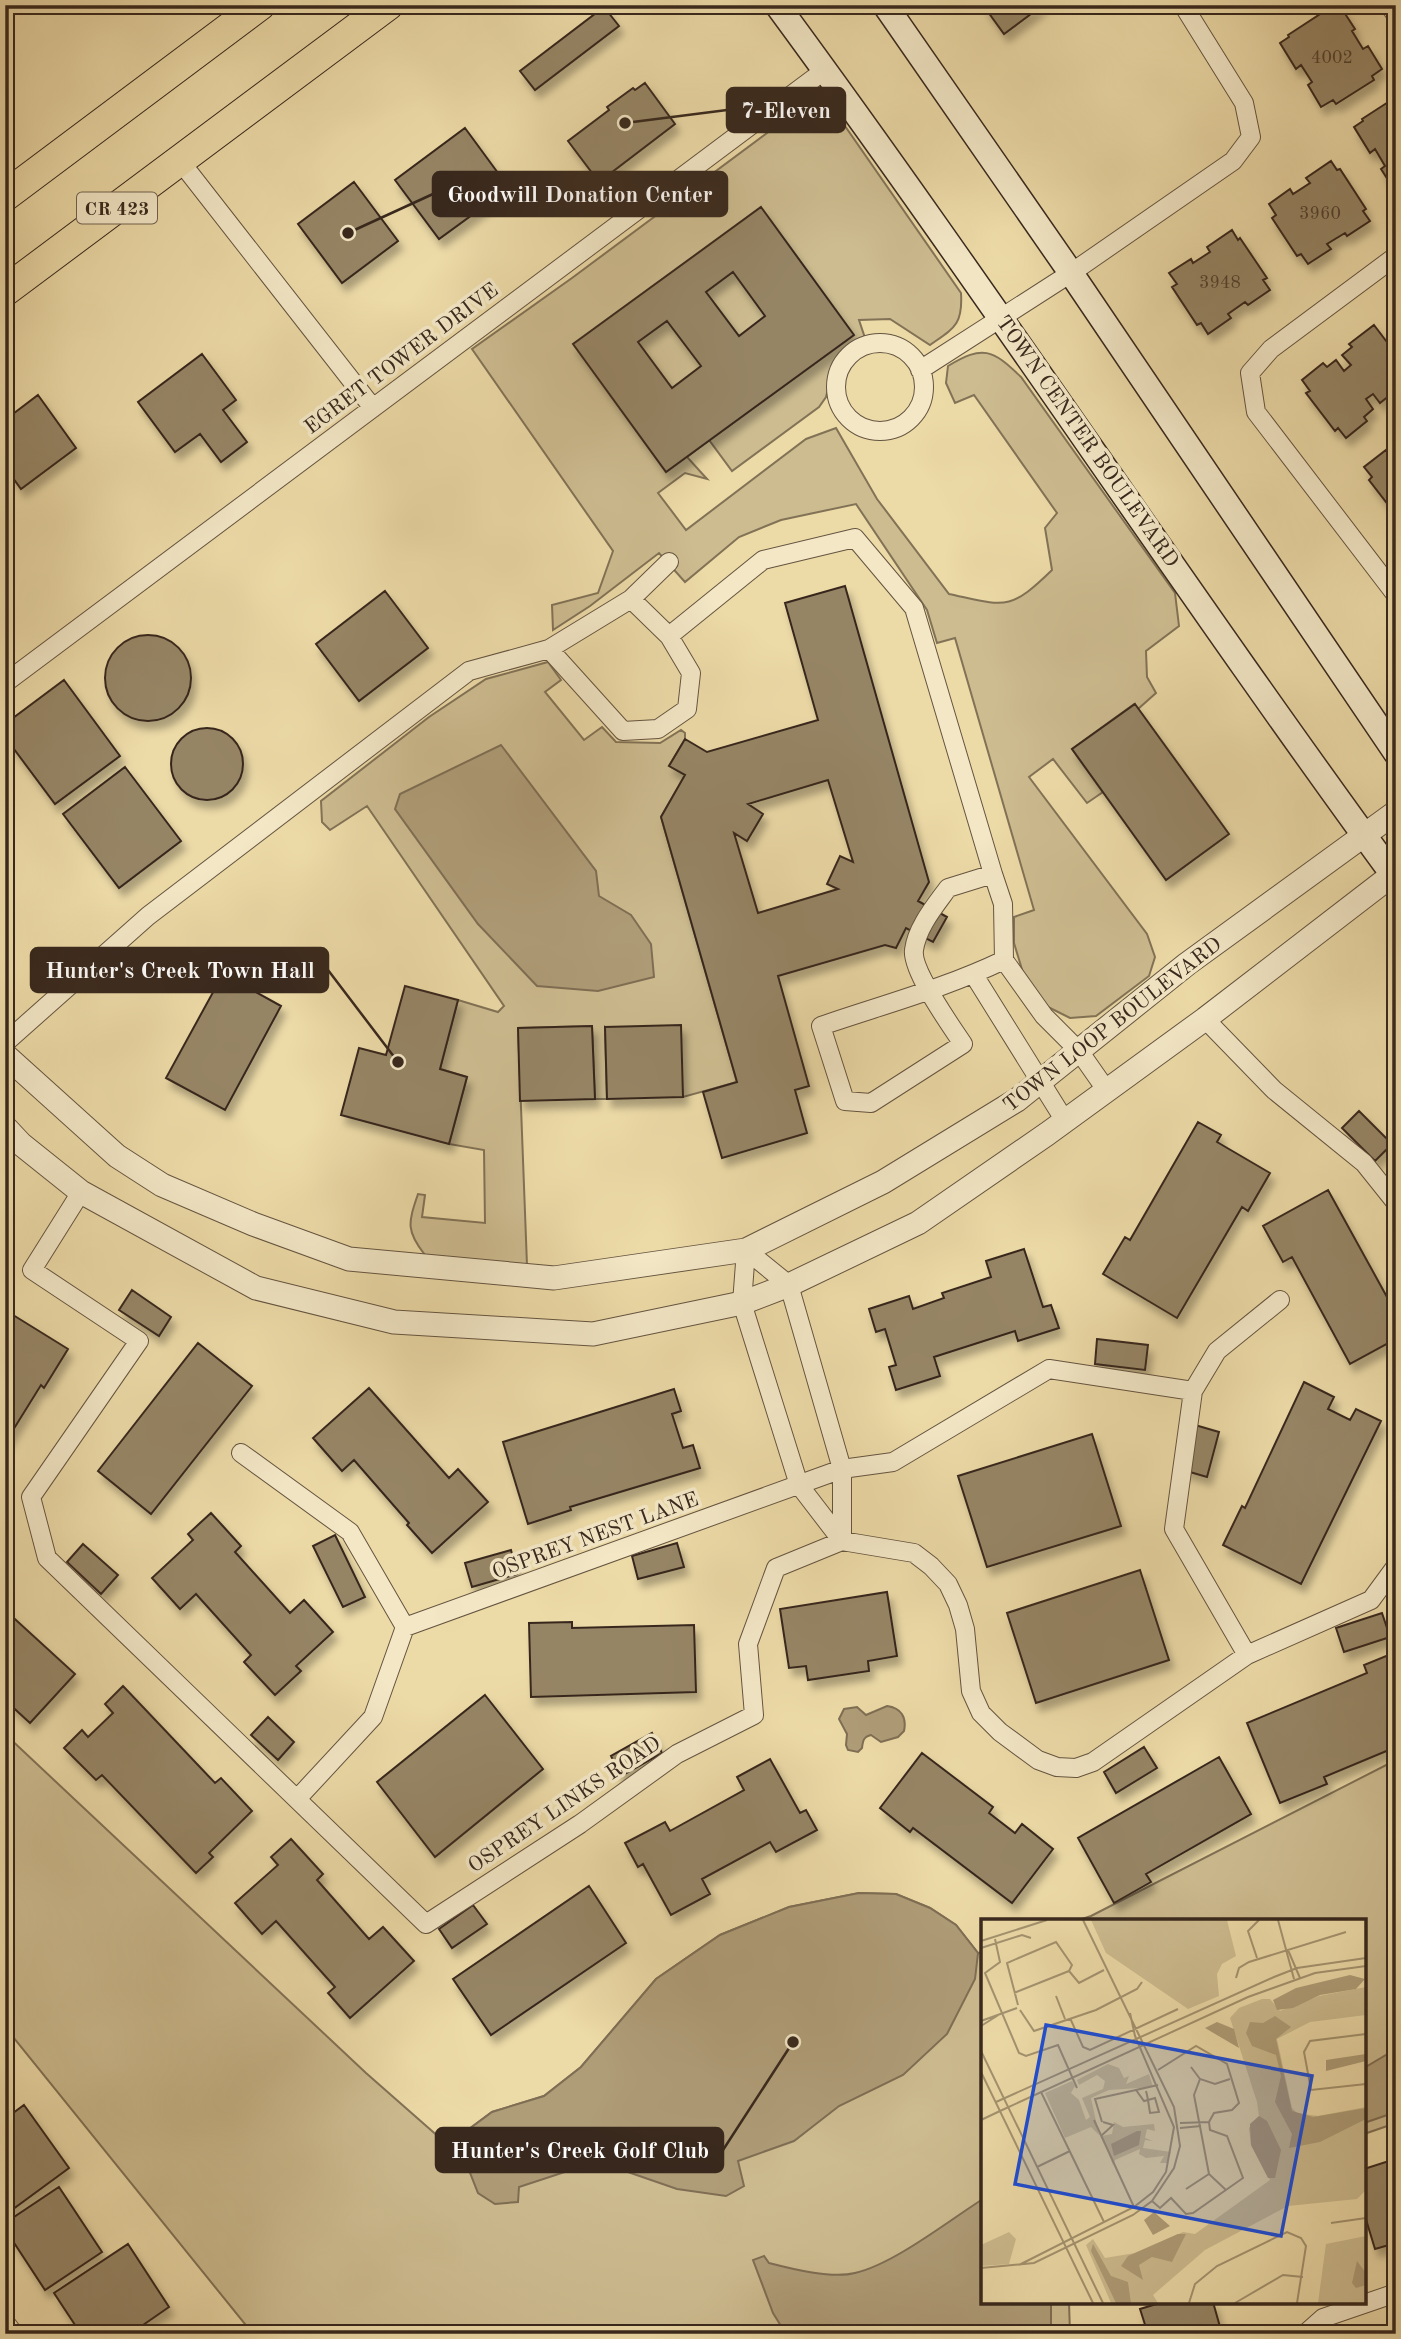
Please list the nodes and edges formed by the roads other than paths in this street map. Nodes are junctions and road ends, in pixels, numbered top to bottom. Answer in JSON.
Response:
{"nodes":[{"id":1,"x":260,"y":5,"type":"edge"},
{"id":2,"x":388,"y":5,"type":"edge"},
{"id":3,"x":777,"y":5,"type":"edge"},
{"id":4,"x":884,"y":5,"type":"edge"},
{"id":5,"x":1183,"y":5,"type":"edge"},
{"id":6,"x":1389,"y":5,"type":"edge"},
{"id":7,"x":1396,"y":15,"type":"edge"},
{"id":8,"x":825,"y":70,"type":"junction"},
{"id":9,"x":180,"y":161,"type":"junction"},
{"id":10,"x":5,"y":196,"type":"edge"},
{"id":11,"x":1396,"y":256,"type":"edge"},
{"id":12,"x":1071,"y":273,"type":"junction"},
{"id":13,"x":5,"y":291,"type":"edge"},
{"id":14,"x":1001,"y":316,"type":"junction"},
{"id":15,"x":920,"y":370,"type":"junction"},
{"id":16,"x":373,"y":408,"type":"junction"},
{"id":17,"x":669,"y":562,"type":"dead end"},
{"id":18,"x":1396,"y":595,"type":"edge"},
{"id":19,"x":631,"y":599,"type":"junction"},
{"id":20,"x":669,"y":636,"type":"junction"},
{"id":21,"x":549,"y":649,"type":"junction"},
{"id":22,"x":5,"y":683,"type":"edge"},
{"id":23,"x":1396,"y":753,"type":"edge"},
{"id":24,"x":1396,"y":812,"type":"edge"},
{"id":25,"x":1363,"y":836,"type":"junction"},
{"id":26,"x":993,"y":874,"type":"junction"},
{"id":27,"x":1395,"y":875,"type":"edge"},
{"id":28,"x":1004,"y":960,"type":"junction"},
{"id":29,"x":974,"y":975,"type":"junction"},
{"id":30,"x":928,"y":990,"type":"junction"},
{"id":31,"x":1205,"y":1019,"type":"junction"},
{"id":32,"x":5,"y":1043,"type":"edge"},
{"id":33,"x":1079,"y":1051,"type":"junction"},
{"id":34,"x":5,"y":1055,"type":"edge"},
{"id":35,"x":1040,"y":1082,"type":"junction"},
{"id":36,"x":1107,"y":1091,"type":"junction"},
{"id":37,"x":1065,"y":1121,"type":"junction"},
{"id":38,"x":5,"y":1127,"type":"edge"},
{"id":39,"x":81,"y":1192,"type":"junction"},
{"id":40,"x":1396,"y":1203,"type":"edge"},
{"id":41,"x":746,"y":1250,"type":"junction"},
{"id":42,"x":789,"y":1286,"type":"junction"},
{"id":43,"x":1280,"y":1300,"type":"dead end"},
{"id":44,"x":742,"y":1303,"type":"junction"},
{"id":45,"x":1194,"y":1391,"type":"junction"},
{"id":46,"x":241,"y":1453,"type":"dead end"},
{"id":47,"x":842,"y":1469,"type":"junction"},
{"id":48,"x":799,"y":1485,"type":"junction"},
{"id":49,"x":842,"y":1541,"type":"junction"},
{"id":50,"x":1396,"y":1566,"type":"edge"},
{"id":51,"x":405,"y":1627,"type":"junction"},
{"id":52,"x":1247,"y":1656,"type":"junction"},
{"id":53,"x":297,"y":1799,"type":"junction"},
{"id":54,"x":1396,"y":2293,"type":"edge"},
{"id":55,"x":1366,"y":2303,"type":"edge"},
{"id":56,"x":1364,"y":2304,"type":"edge"},
{"id":57,"x":5,"y":2322,"type":"edge"},
{"id":58,"x":14,"y":2334,"type":"edge"},
{"id":59,"x":1305,"y":2334,"type":"edge"}],
"edges":[{"from":1,"to":10,"type":"highway"},
{"from":2,"to":9,"type":"highway","number":"CR 423"},
{"from":3,"to":8,"type":"main road","name":"TOWN CENTER BOULEVARD"},
{"from":4,"to":12,"type":"main road"},
{"from":5,"to":12,"type":"street"},
{"from":6,"to":7,"type":"street"},
{"from":8,"to":14,"type":"main road","name":"TOWN CENTER BOULEVARD"},
{"from":8,"to":16,"type":"street","name":"EGRET TOWER DRIVE"},
{"from":9,"to":13,"type":"highway","number":"CR 423"},
{"from":9,"to":16,"type":"street"},
{"from":11,"to":18,"type":"street"},
{"from":12,"to":14,"type":"street"},
{"from":12,"to":23,"type":"main road"},
{"from":14,"to":15,"type":"street"},
{"from":14,"to":25,"type":"main road","name":"TOWN CENTER BOULEVARD"},
{"from":15,"to":15,"type":"street"},
{"from":16,"to":22,"type":"street","name":"EGRET TOWER DRIVE"},
{"from":17,"to":19,"type":"street"},
{"from":19,"to":20,"type":"street"},
{"from":19,"to":21,"type":"street"},
{"from":20,"to":21,"type":"street"},
{"from":20,"to":26,"type":"street"},
{"from":21,"to":32,"type":"street"},
{"from":24,"to":25,"type":"street","name":"TOWN LOOP BOULEVARD"},
{"from":25,"to":27,"type":"main road","name":"TOWN CENTER BOULEVARD"},
{"from":25,"to":33,"type":"street","name":"TOWN LOOP BOULEVARD"},
{"from":26,"to":28,"type":"street"},
{"from":26,"to":30,"type":"street"},
{"from":27,"to":31,"type":"street"},
{"from":28,"to":29,"type":"street"},
{"from":28,"to":33,"type":"street"},
{"from":29,"to":30,"type":"street"},
{"from":29,"to":35,"type":"street"},
{"from":30,"to":30,"type":"street"},
{"from":31,"to":36,"type":"street"},
{"from":31,"to":40,"type":"street"},
{"from":33,"to":35,"type":"street","name":"TOWN LOOP BOULEVARD"},
{"from":33,"to":36,"type":"street"},
{"from":34,"to":41,"type":"street","name":"TOWN LOOP BOULEVARD"},
{"from":35,"to":37,"type":"street"},
{"from":35,"to":41,"type":"street","name":"TOWN LOOP BOULEVARD"},
{"from":36,"to":37,"type":"street"},
{"from":37,"to":42,"type":"street"},
{"from":38,"to":39,"type":"street"},
{"from":39,"to":44,"type":"street"},
{"from":39,"to":53,"type":"street","name":"OSPREY LINKS ROAD"},
{"from":41,"to":42,"type":"street"},
{"from":41,"to":44,"type":"street"},
{"from":42,"to":44,"type":"street"},
{"from":42,"to":47,"type":"street"},
{"from":43,"to":45,"type":"street"},
{"from":44,"to":48,"type":"street"},
{"from":45,"to":47,"type":"street","name":"OSPREY NEST LANE"},
{"from":45,"to":52,"type":"street"},
{"from":46,"to":51,"type":"street"},
{"from":47,"to":48,"type":"street","name":"OSPREY NEST LANE"},
{"from":47,"to":49,"type":"street"},
{"from":48,"to":49,"type":"street"},
{"from":48,"to":51,"type":"street","name":"OSPREY NEST LANE"},
{"from":49,"to":52,"type":"street"},
{"from":49,"to":53,"type":"street","name":"OSPREY LINKS ROAD"},
{"from":50,"to":52,"type":"street"},
{"from":51,"to":53,"type":"street"},
{"from":54,"to":55,"type":"street"},
{"from":56,"to":59,"type":"street"},
{"from":57,"to":58,"type":"street"}]}
